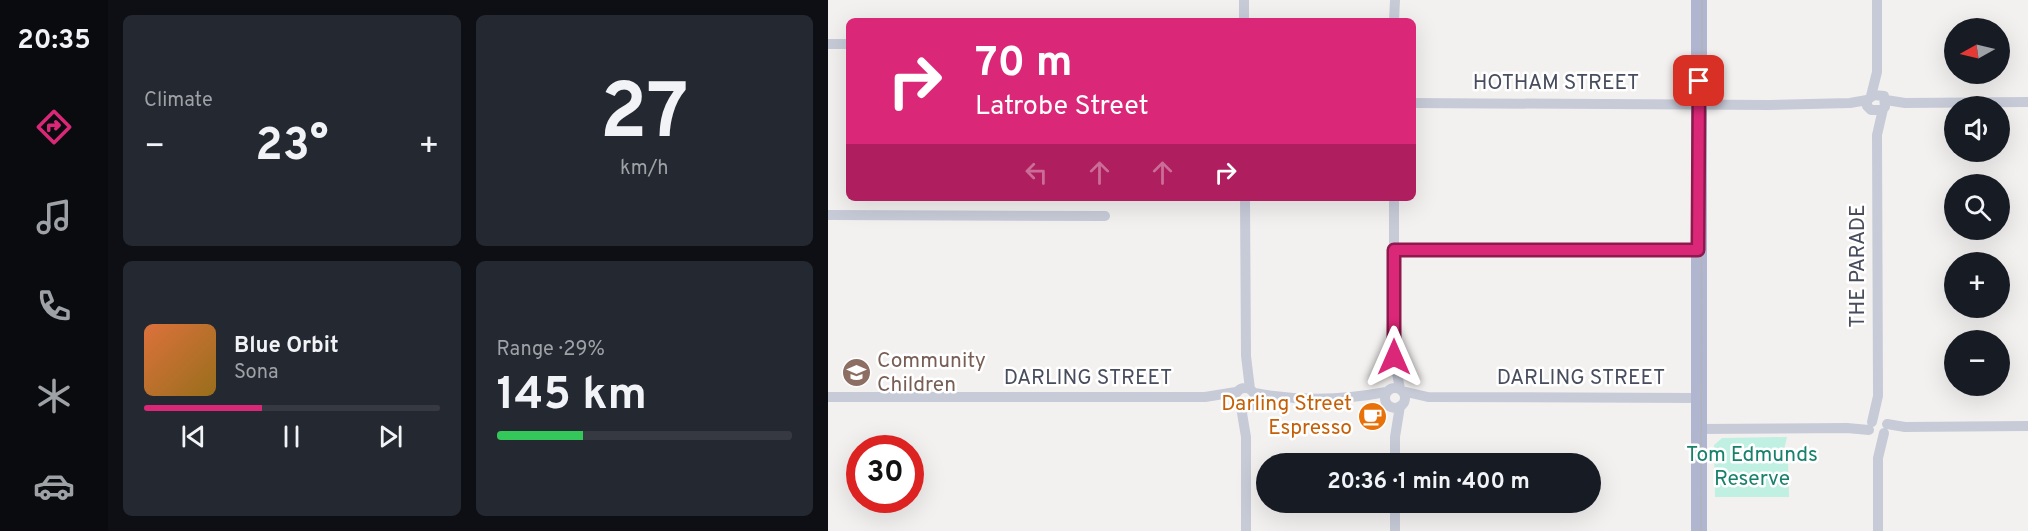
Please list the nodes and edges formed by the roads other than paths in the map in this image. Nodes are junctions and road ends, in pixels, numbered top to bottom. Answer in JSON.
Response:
{"nodes":[{"id":1,"x":1244,"y":0,"type":"edge"},
{"id":2,"x":1395,"y":0,"type":"edge"},
{"id":3,"x":1699,"y":0,"type":"edge"},
{"id":4,"x":1877,"y":0,"type":"edge"},
{"id":5,"x":1244,"y":18,"type":"edge"},
{"id":6,"x":1394,"y":18,"type":"edge"},
{"id":7,"x":828,"y":44,"type":"edge"},
{"id":8,"x":846,"y":44,"type":"edge"},
{"id":9,"x":2027,"y":102,"type":"edge"},
{"id":10,"x":1416,"y":103,"type":"edge"},
{"id":11,"x":1877,"y":103,"type":"junction"},
{"id":12,"x":1698,"y":104,"type":"junction"},
{"id":13,"x":1245,"y":201,"type":"edge"},
{"id":14,"x":1394,"y":201,"type":"edge"},
{"id":15,"x":828,"y":215,"type":"edge"},
{"id":16,"x":1105,"y":216,"type":"dead end"},
{"id":17,"x":1394,"y":250,"type":"junction"},
{"id":18,"x":1698,"y":250,"type":"junction"},
{"id":19,"x":1392,"y":395,"type":"junction"},
{"id":20,"x":1878,"y":396,"type":"junction"},
{"id":21,"x":828,"y":397,"type":"edge"},
{"id":22,"x":1428,"y":397,"type":"junction"},
{"id":23,"x":1245,"y":398,"type":"junction"},
{"id":24,"x":1699,"y":398,"type":"junction"},
{"id":25,"x":1401,"y":405,"type":"junction"},
{"id":26,"x":2028,"y":426,"type":"edge"},
{"id":27,"x":1885,"y":427,"type":"junction"},
{"id":28,"x":1870,"y":428,"type":"junction"},
{"id":29,"x":1699,"y":429,"type":"junction"},
{"id":30,"x":1395,"y":437,"type":"junction"},
{"id":31,"x":1395,"y":453,"type":"edge"},
{"id":32,"x":1878,"y":458,"type":"junction"},
{"id":33,"x":1395,"y":513,"type":"edge"},
{"id":34,"x":1246,"y":531,"type":"edge"},
{"id":35,"x":1395,"y":531,"type":"edge"},
{"id":36,"x":1699,"y":531,"type":"edge"},
{"id":37,"x":1878,"y":531,"type":"edge"}],
"edges":[{"from":1,"to":5,"type":"street"},
{"from":2,"to":6,"type":"street"},
{"from":3,"to":12,"type":"main road"},
{"from":4,"to":11,"type":"street","name":"THE PARADE"},
{"from":7,"to":8,"type":"street"},
{"from":9,"to":11,"type":"street","name":"HOTHAM STREET"},
{"from":10,"to":12,"type":"street","name":"HOTHAM STREET"},
{"from":11,"to":12,"type":"street","name":"HOTHAM STREET"},
{"from":11,"to":20,"type":"street","name":"THE PARADE"},
{"from":12,"to":18,"type":"main road"},
{"from":13,"to":23,"type":"street"},
{"from":14,"to":17,"type":"street"},
{"from":15,"to":16,"type":"street"},
{"from":17,"to":18,"type":"street"},
{"from":17,"to":19,"type":"street"},
{"from":18,"to":24,"type":"main road"},
{"from":19,"to":22,"type":"street","name":"DARLING STREET"},
{"from":19,"to":23,"type":"street","name":"DARLING STREET"},
{"from":19,"to":25,"type":"street"},
{"from":19,"to":30,"type":"street"},
{"from":20,"to":27,"type":"street","name":"THE PARADE"},
{"from":20,"to":28,"type":"street","name":"THE PARADE"},
{"from":21,"to":23,"type":"street","name":"DARLING STREET"},
{"from":22,"to":24,"type":"street","name":"DARLING STREET"},
{"from":22,"to":25,"type":"street","name":"DARLING STREET"},
{"from":23,"to":34,"type":"street"},
{"from":24,"to":29,"type":"main road"},
{"from":25,"to":30,"type":"street"},
{"from":26,"to":27,"type":"street"},
{"from":27,"to":28,"type":"street"},
{"from":27,"to":32,"type":"street","name":"THE PARADE"},
{"from":28,"to":29,"type":"street"},
{"from":28,"to":32,"type":"street","name":"THE PARADE"},
{"from":29,"to":36,"type":"main road"},
{"from":30,"to":31,"type":"street"},
{"from":32,"to":37,"type":"street","name":"THE PARADE"},
{"from":33,"to":35,"type":"street"}]}
